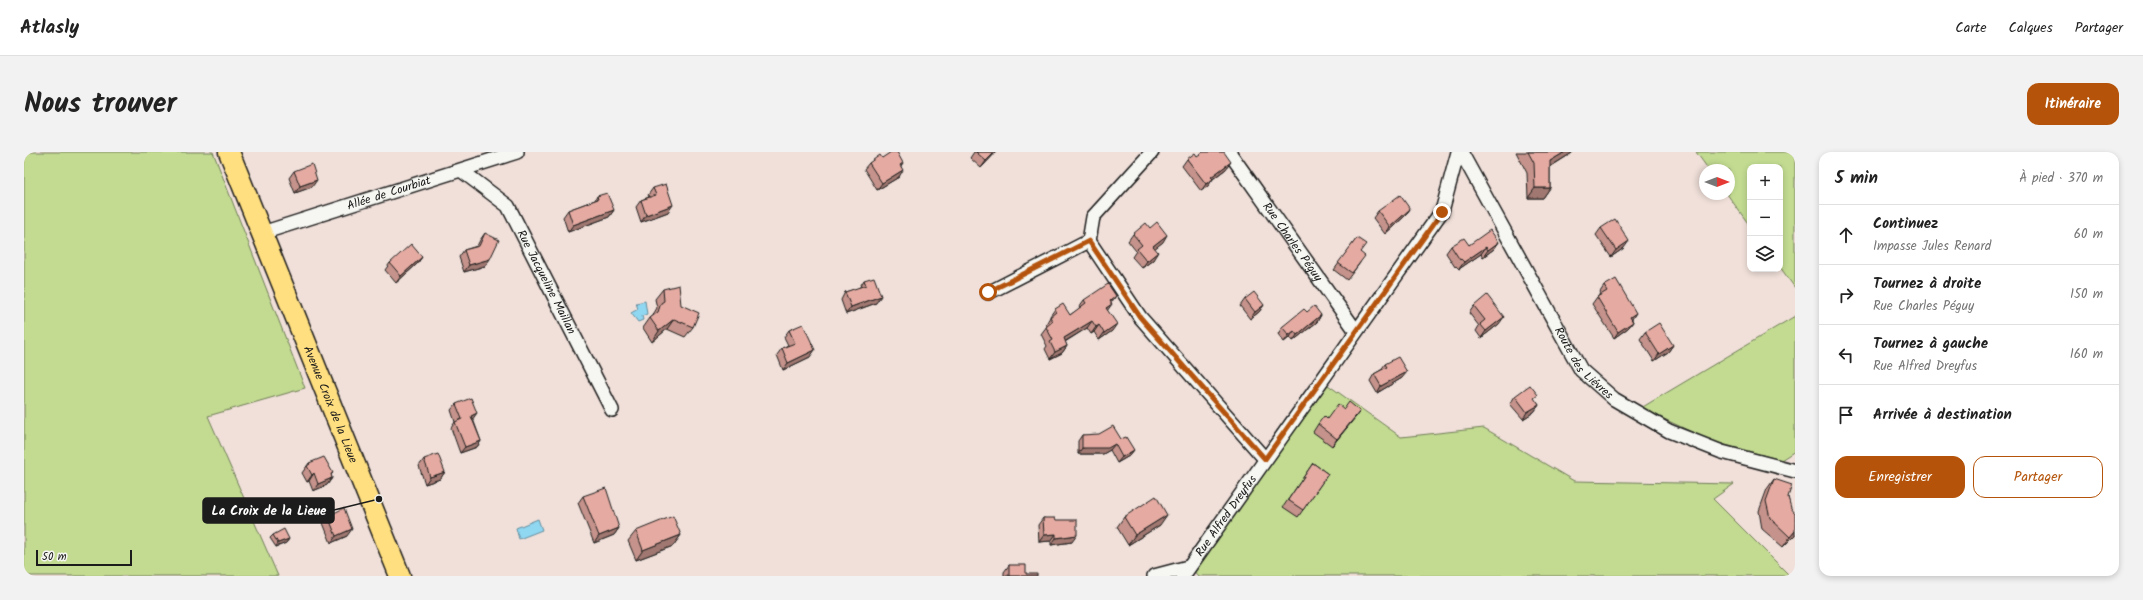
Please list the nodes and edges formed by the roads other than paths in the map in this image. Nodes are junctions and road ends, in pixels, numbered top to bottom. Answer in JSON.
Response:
{"nodes":[{"id":1,"x":229,"y":152,"type":"edge"},
{"id":2,"x":517,"y":152,"type":"edge"},
{"id":3,"x":1152,"y":152,"type":"edge"},
{"id":4,"x":1229,"y":152,"type":"edge"},
{"id":5,"x":1458,"y":152,"type":"edge"},
{"id":6,"x":1461,"y":152,"type":"edge"},
{"id":7,"x":462,"y":171,"type":"junction"},
{"id":8,"x":262,"y":233,"type":"junction"},
{"id":9,"x":1089,"y":241,"type":"junction"},
{"id":10,"x":988,"y":292,"type":"dead end"},
{"id":11,"x":1356,"y":331,"type":"junction"},
{"id":12,"x":612,"y":410,"type":"dead end"},
{"id":13,"x":1265,"y":459,"type":"junction"},
{"id":14,"x":1795,"y":471,"type":"edge"},
{"id":15,"x":1185,"y":572,"type":"edge"},
{"id":16,"x":400,"y":576,"type":"edge"},
{"id":17,"x":1154,"y":576,"type":"edge"}],
"edges":[{"from":1,"to":8,"type":"main road","name":"Avenue Croix de la Lieue"},
{"from":2,"to":7,"type":"street","name":"Allée de Courbiat"},
{"from":3,"to":9,"type":"street"},
{"from":4,"to":11,"type":"street","name":"Rue Charles Péguy"},
{"from":5,"to":11,"type":"street","name":"Rue Alfred Dreyfus"},
{"from":6,"to":14,"type":"street","name":"Route des Liévres"},
{"from":7,"to":8,"type":"street","name":"Allée de Courbiat"},
{"from":7,"to":12,"type":"street","name":"Rue Jacqueline Maillan"},
{"from":8,"to":16,"type":"main road","name":"Avenue Croix de la Lieue"},
{"from":9,"to":10,"type":"street"},
{"from":9,"to":13,"type":"street"},
{"from":11,"to":13,"type":"street","name":"Rue Alfred Dreyfus"},
{"from":13,"to":15,"type":"street","name":"Rue Alfred Dreyfus"},
{"from":15,"to":17,"type":"street"}]}
